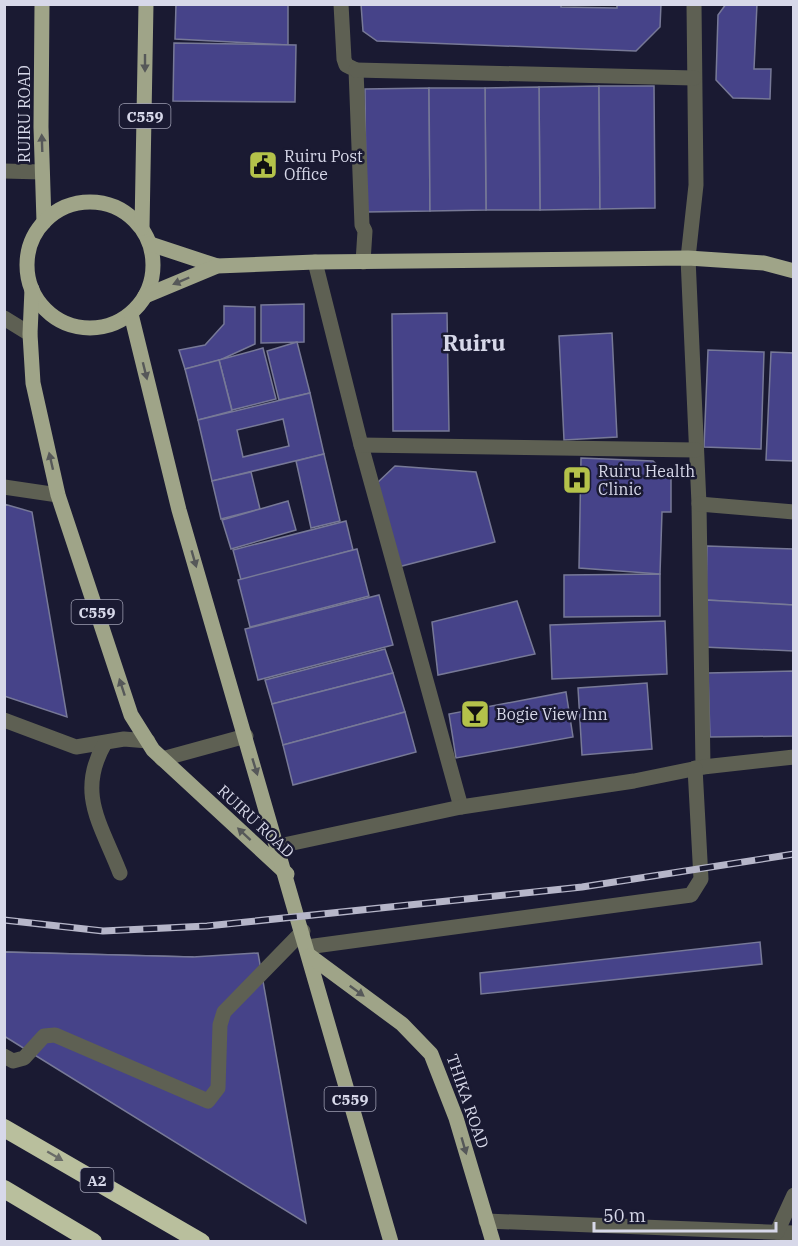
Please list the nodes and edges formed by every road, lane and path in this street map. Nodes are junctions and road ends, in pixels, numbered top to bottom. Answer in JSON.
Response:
{"nodes":[{"id":1,"x":42,"y":4,"type":"edge"},
{"id":2,"x":146,"y":4,"type":"edge"},
{"id":3,"x":341,"y":4,"type":"edge"},
{"id":4,"x":694,"y":4,"type":"edge"},
{"id":5,"x":356,"y":70,"type":"junction"},
{"id":6,"x":694,"y":78,"type":"junction"},
{"id":7,"x":4,"y":171,"type":"edge"},
{"id":8,"x":42,"y":172,"type":"junction"},
{"id":9,"x":44,"y":222,"type":"junction"},
{"id":10,"x":142,"y":228,"type":"junction"},
{"id":11,"x":150,"y":244,"type":"junction"},
{"id":12,"x":688,"y":258,"type":"junction"},
{"id":13,"x":315,"y":262,"type":"junction"},
{"id":14,"x":363,"y":262,"type":"junction"},
{"id":15,"x":216,"y":266,"type":"junction"},
{"id":16,"x":794,"y":272,"type":"edge"},
{"id":17,"x":32,"y":290,"type":"junction"},
{"id":18,"x":145,"y":296,"type":"junction"},
{"id":19,"x":131,"y":314,"type":"junction"},
{"id":20,"x":4,"y":318,"type":"edge"},
{"id":21,"x":30,"y":334,"type":"junction"},
{"id":22,"x":361,"y":445,"type":"junction"},
{"id":23,"x":696,"y":450,"type":"junction"},
{"id":24,"x":4,"y":487,"type":"edge"},
{"id":25,"x":58,"y":495,"type":"junction"},
{"id":26,"x":699,"y":504,"type":"junction"},
{"id":27,"x":794,"y":512,"type":"edge"},
{"id":28,"x":4,"y":720,"type":"edge"},
{"id":29,"x":246,"y":736,"type":"junction"},
{"id":30,"x":148,"y":741,"type":"junction"},
{"id":31,"x":105,"y":743,"type":"junction"},
{"id":32,"x":794,"y":757,"type":"edge"},
{"id":33,"x":162,"y":759,"type":"junction"},
{"id":34,"x":699,"y":767,"type":"junction"},
{"id":35,"x":460,"y":807,"type":"junction"},
{"id":36,"x":279,"y":846,"type":"junction"},
{"id":37,"x":120,"y":873,"type":"dead end"},
{"id":38,"x":287,"y":874,"type":"junction"},
{"id":39,"x":303,"y":931,"type":"junction"},
{"id":40,"x":309,"y":952,"type":"junction"},
{"id":41,"x":4,"y":1056,"type":"edge"},
{"id":42,"x":4,"y":1128,"type":"edge"},
{"id":43,"x":4,"y":1189,"type":"edge"},
{"id":44,"x":794,"y":1196,"type":"edge"},
{"id":45,"x":486,"y":1221,"type":"junction"},
{"id":46,"x":777,"y":1232,"type":"junction"},
{"id":47,"x":794,"y":1233,"type":"edge"},
{"id":48,"x":93,"y":1242,"type":"edge"},
{"id":49,"x":201,"y":1242,"type":"edge"},
{"id":50,"x":392,"y":1242,"type":"edge"},
{"id":51,"x":493,"y":1242,"type":"edge"}],
"edges":[{"from":8,"to":1,"type":"main road","name":"RUIRU ROAD","one_way":true},
{"from":2,"to":10,"type":"main road","number":"C559","one_way":true},
{"from":3,"to":5,"type":"street"},
{"from":4,"to":6,"type":"street"},
{"from":5,"to":6,"type":"street"},
{"from":5,"to":14,"type":"street"},
{"from":6,"to":12,"type":"street"},
{"from":7,"to":8,"type":"street"},
{"from":8,"to":9,"type":"main road","name":"RUIRU ROAD"},
{"from":9,"to":10,"type":"main road"},
{"from":9,"to":17,"type":"main road"},
{"from":10,"to":11,"type":"main road"},
{"from":11,"to":15,"type":"main road"},
{"from":11,"to":18,"type":"main road"},
{"from":12,"to":14,"type":"main road"},
{"from":12,"to":16,"type":"main road"},
{"from":12,"to":23,"type":"street"},
{"from":13,"to":14,"type":"main road"},
{"from":13,"to":15,"type":"main road"},
{"from":13,"to":22,"type":"street"},
{"from":15,"to":18,"type":"main road","one_way":true},
{"from":17,"to":19,"type":"main road"},
{"from":17,"to":21,"type":"main road","name":"RUIRU ROAD","number":"C559"},
{"from":18,"to":19,"type":"main road"},
{"from":19,"to":29,"type":"main road","name":"RUIRU ROAD","number":"C559","one_way":true},
{"from":20,"to":21,"type":"street"},
{"from":25,"to":21,"type":"main road","name":"RUIRU ROAD","number":"C559","one_way":true},
{"from":22,"to":23,"type":"street"},
{"from":22,"to":35,"type":"street"},
{"from":23,"to":26,"type":"street"},
{"from":24,"to":25,"type":"street"},
{"from":30,"to":25,"type":"main road","name":"RUIRU ROAD","number":"C559","one_way":true},
{"from":26,"to":27,"type":"street"},
{"from":26,"to":34,"type":"street"},
{"from":28,"to":31,"type":"street"},
{"from":29,"to":33,"type":"street"},
{"from":29,"to":36,"type":"main road","name":"RUIRU ROAD","number":"C559","one_way":true},
{"from":30,"to":31,"type":"street"},
{"from":30,"to":33,"type":"main road","name":"RUIRU ROAD","number":"C559"},
{"from":31,"to":37,"type":"street"},
{"from":32,"to":34,"type":"street"},
{"from":38,"to":33,"type":"main road","name":"RUIRU ROAD","number":"C559","one_way":true},
{"from":34,"to":35,"type":"street"},
{"from":34,"to":40,"type":"street"},
{"from":35,"to":36,"type":"street"},
{"from":36,"to":38,"type":"main road","name":"RUIRU ROAD","number":"C559"},
{"from":38,"to":39,"type":"main road","number":"C559"},
{"from":39,"to":40,"type":"main road","number":"C559"},
{"from":39,"to":41,"type":"street"},
{"from":40,"to":45,"type":"main road","name":"THIKA ROAD","one_way":true},
{"from":40,"to":50,"type":"main road","number":"C559"},
{"from":42,"to":49,"type":"highway","number":"A2","one_way":true},
{"from":43,"to":48,"type":"highway"},
{"from":44,"to":46,"type":"street"},
{"from":45,"to":46,"type":"street"},
{"from":45,"to":51,"type":"main road","name":"THIKA ROAD"},
{"from":46,"to":47,"type":"street"}]}
